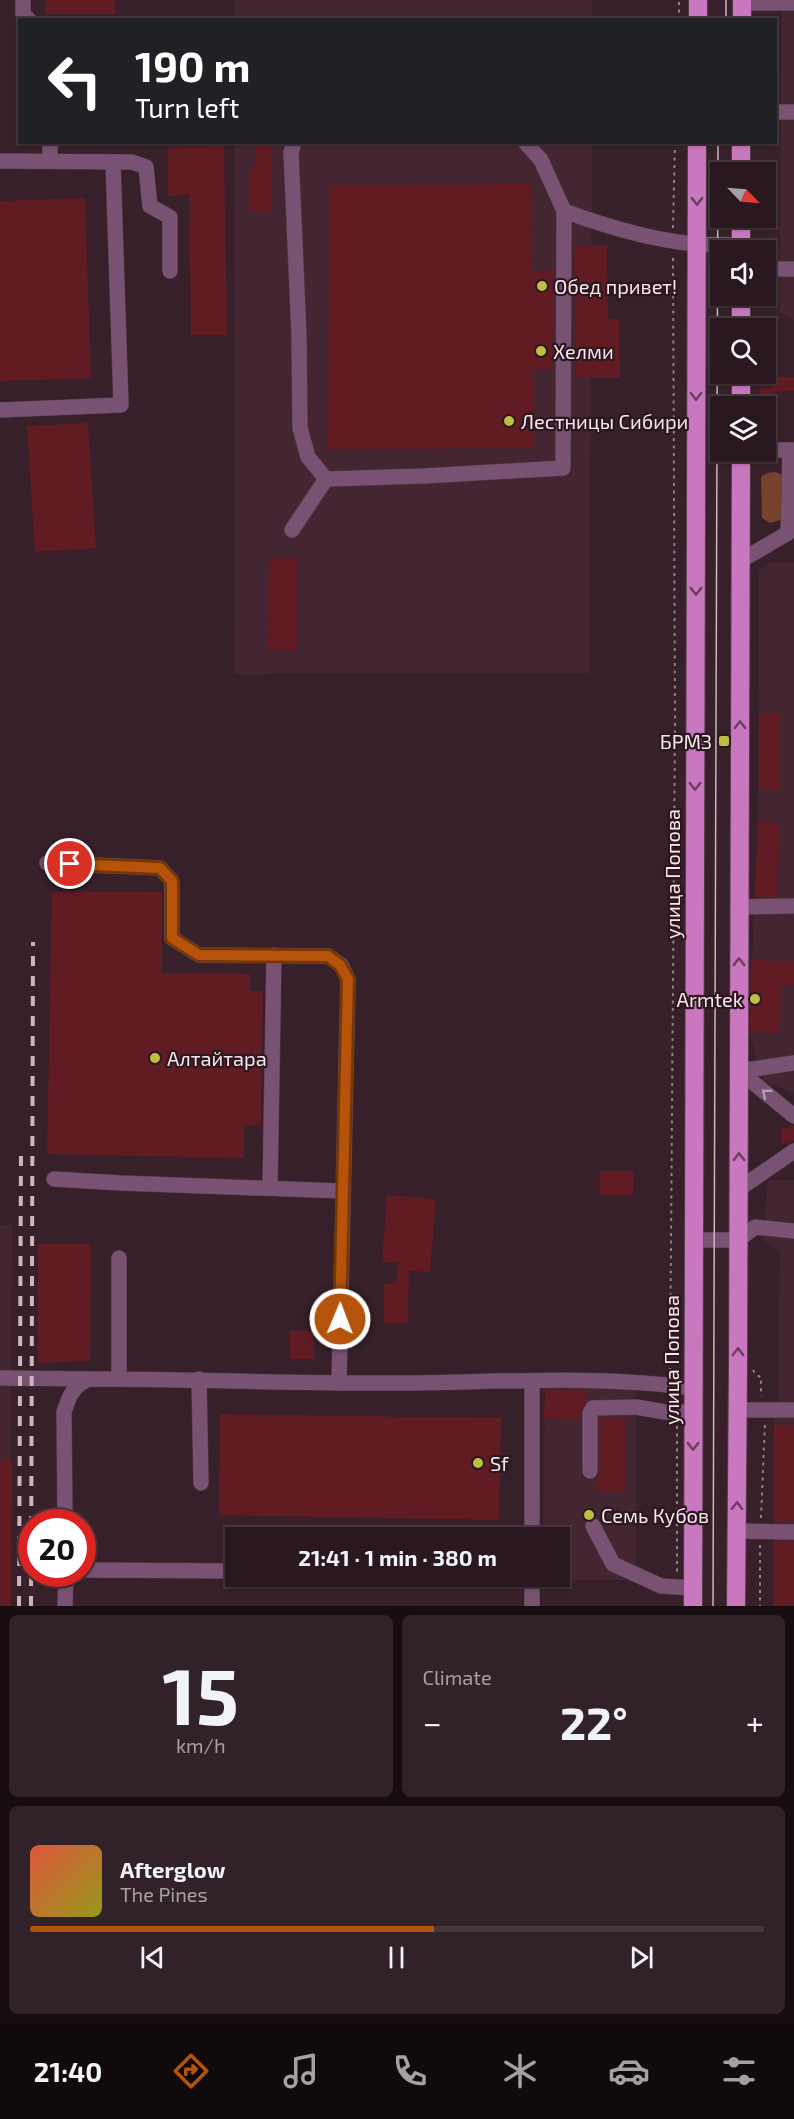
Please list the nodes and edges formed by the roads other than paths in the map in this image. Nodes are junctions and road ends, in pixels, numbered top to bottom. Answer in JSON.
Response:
{"nodes":[{"id":1,"x":22,"y":0,"type":"edge"},
{"id":2,"x":698,"y":0,"type":"edge"},
{"id":3,"x":794,"y":3,"type":"edge"},
{"id":4,"x":742,"y":8,"type":"edge"},
{"id":5,"x":28,"y":18,"type":"edge"},
{"id":6,"x":698,"y":18,"type":"edge"},
{"id":7,"x":777,"y":112,"type":"edge"},
{"id":8,"x":794,"y":112,"type":"edge"},
{"id":9,"x":50,"y":144,"type":"edge"},
{"id":10,"x":293,"y":144,"type":"edge"},
{"id":11,"x":527,"y":144,"type":"edge"},
{"id":12,"x":697,"y":144,"type":"edge"},
{"id":13,"x":741,"y":144,"type":"edge"},
{"id":14,"x":0,"y":161,"type":"edge"},
{"id":15,"x":50,"y":161,"type":"junction"},
{"id":16,"x":113,"y":162,"type":"junction"},
{"id":17,"x":741,"y":162,"type":"edge"},
{"id":18,"x":564,"y":211,"type":"junction"},
{"id":19,"x":697,"y":244,"type":"junction"},
{"id":20,"x":710,"y":245,"type":"edge"},
{"id":21,"x":776,"y":268,"type":"edge"},
{"id":22,"x":794,"y":269,"type":"edge"},
{"id":23,"x":170,"y":272,"type":"dead end"},
{"id":24,"x":0,"y":410,"type":"edge"},
{"id":25,"x":776,"y":450,"type":"edge"},
{"id":26,"x":792,"y":450,"type":"edge"},
{"id":27,"x":741,"y":462,"type":"edge"},
{"id":28,"x":326,"y":479,"type":"junction"},
{"id":29,"x":292,"y":530,"type":"dead end"},
{"id":30,"x":740,"y":561,"type":"junction"},
{"id":31,"x":47,"y":863,"type":"dead end"},
{"id":32,"x":794,"y":906,"type":"edge"},
{"id":33,"x":739,"y":907,"type":"junction"},
{"id":34,"x":274,"y":955,"type":"junction"},
{"id":35,"x":794,"y":1063,"type":"edge"},
{"id":36,"x":739,"y":1071,"type":"junction"},
{"id":37,"x":794,"y":1116,"type":"edge"},
{"id":38,"x":794,"y":1150,"type":"edge"},
{"id":39,"x":54,"y":1179,"type":"dead end"},
{"id":40,"x":270,"y":1188,"type":"junction"},
{"id":41,"x":739,"y":1189,"type":"junction"},
{"id":42,"x":342,"y":1191,"type":"junction"},
{"id":43,"x":794,"y":1231,"type":"edge"},
{"id":44,"x":694,"y":1240,"type":"junction"},
{"id":45,"x":738,"y":1240,"type":"junction"},
{"id":46,"x":119,"y":1258,"type":"dead end"},
{"id":47,"x":0,"y":1378,"type":"edge"},
{"id":48,"x":89,"y":1379,"type":"junction"},
{"id":49,"x":119,"y":1379,"type":"junction"},
{"id":50,"x":199,"y":1379,"type":"junction"},
{"id":51,"x":532,"y":1382,"type":"junction"},
{"id":52,"x":339,"y":1383,"type":"junction"},
{"id":53,"x":693,"y":1388,"type":"junction"},
{"id":54,"x":738,"y":1410,"type":"junction"},
{"id":55,"x":794,"y":1410,"type":"edge"},
{"id":56,"x":685,"y":1412,"type":"junction"},
{"id":57,"x":590,"y":1472,"type":"dead end"},
{"id":58,"x":201,"y":1483,"type":"dead end"},
{"id":59,"x":65,"y":1509,"type":"edge"},
{"id":60,"x":593,"y":1526,"type":"dead end"},
{"id":61,"x":532,"y":1527,"type":"edge"},
{"id":62,"x":736,"y":1531,"type":"junction"},
{"id":63,"x":794,"y":1533,"type":"edge"},
{"id":64,"x":96,"y":1570,"type":"edge"},
{"id":65,"x":225,"y":1571,"type":"edge"},
{"id":66,"x":66,"y":1587,"type":"edge"},
{"id":67,"x":532,"y":1587,"type":"edge"},
{"id":68,"x":688,"y":1594,"type":"edge"},
{"id":69,"x":65,"y":1606,"type":"edge"},
{"id":70,"x":532,"y":1606,"type":"edge"},
{"id":71,"x":736,"y":1606,"type":"edge"}],
"edges":[{"from":1,"to":5,"type":"street"},
{"from":2,"to":6,"type":"main road"},
{"from":3,"to":4,"type":"street"},
{"from":7,"to":8,"type":"street"},
{"from":9,"to":15,"type":"street"},
{"from":10,"to":28,"type":"street"},
{"from":11,"to":18,"type":"street"},
{"from":12,"to":19,"type":"main road","name":"улица Попова","one_way":true},
{"from":13,"to":17,"type":"main road"},
{"from":14,"to":15,"type":"street"},
{"from":15,"to":16,"type":"street"},
{"from":16,"to":23,"type":"street"},
{"from":16,"to":24,"type":"street"},
{"from":18,"to":19,"type":"street"},
{"from":18,"to":28,"type":"street"},
{"from":19,"to":20,"type":"street"},
{"from":19,"to":44,"type":"main road","name":"улица Попова","one_way":true},
{"from":21,"to":22,"type":"street"},
{"from":25,"to":26,"type":"street"},
{"from":26,"to":30,"type":"street"},
{"from":27,"to":30,"type":"main road"},
{"from":28,"to":29,"type":"street"},
{"from":33,"to":30,"type":"main road","one_way":true},
{"from":31,"to":34,"type":"street"},
{"from":32,"to":33,"type":"street"},
{"from":36,"to":33,"type":"main road","one_way":true},
{"from":34,"to":40,"type":"street"},
{"from":34,"to":42,"type":"street"},
{"from":35,"to":36,"type":"street"},
{"from":37,"to":36,"type":"street","one_way":true},
{"from":41,"to":36,"type":"main road","one_way":true},
{"from":38,"to":41,"type":"street"},
{"from":39,"to":40,"type":"street"},
{"from":40,"to":42,"type":"street"},
{"from":41,"to":45,"type":"main road"},
{"from":42,"to":52,"type":"street"},
{"from":43,"to":45,"type":"street"},
{"from":44,"to":45,"type":"street"},
{"from":44,"to":53,"type":"main road","name":"улица Попова"},
{"from":54,"to":45,"type":"main road","one_way":true},
{"from":46,"to":49,"type":"street"},
{"from":47,"to":48,"type":"street"},
{"from":48,"to":49,"type":"street"},
{"from":48,"to":59,"type":"street"},
{"from":49,"to":50,"type":"street"},
{"from":50,"to":52,"type":"street"},
{"from":50,"to":58,"type":"street"},
{"from":51,"to":52,"type":"street"},
{"from":51,"to":53,"type":"street"},
{"from":51,"to":61,"type":"street"},
{"from":53,"to":56,"type":"main road","name":"улица Попова"},
{"from":54,"to":55,"type":"street"},
{"from":62,"to":54,"type":"main road","one_way":true},
{"from":56,"to":57,"type":"street"},
{"from":56,"to":68,"type":"main road","name":"улица Попова","one_way":true},
{"from":60,"to":68,"type":"street"},
{"from":62,"to":63,"type":"street"},
{"from":62,"to":71,"type":"main road"},
{"from":64,"to":65,"type":"street"},
{"from":66,"to":69,"type":"street"},
{"from":67,"to":70,"type":"street"}]}
